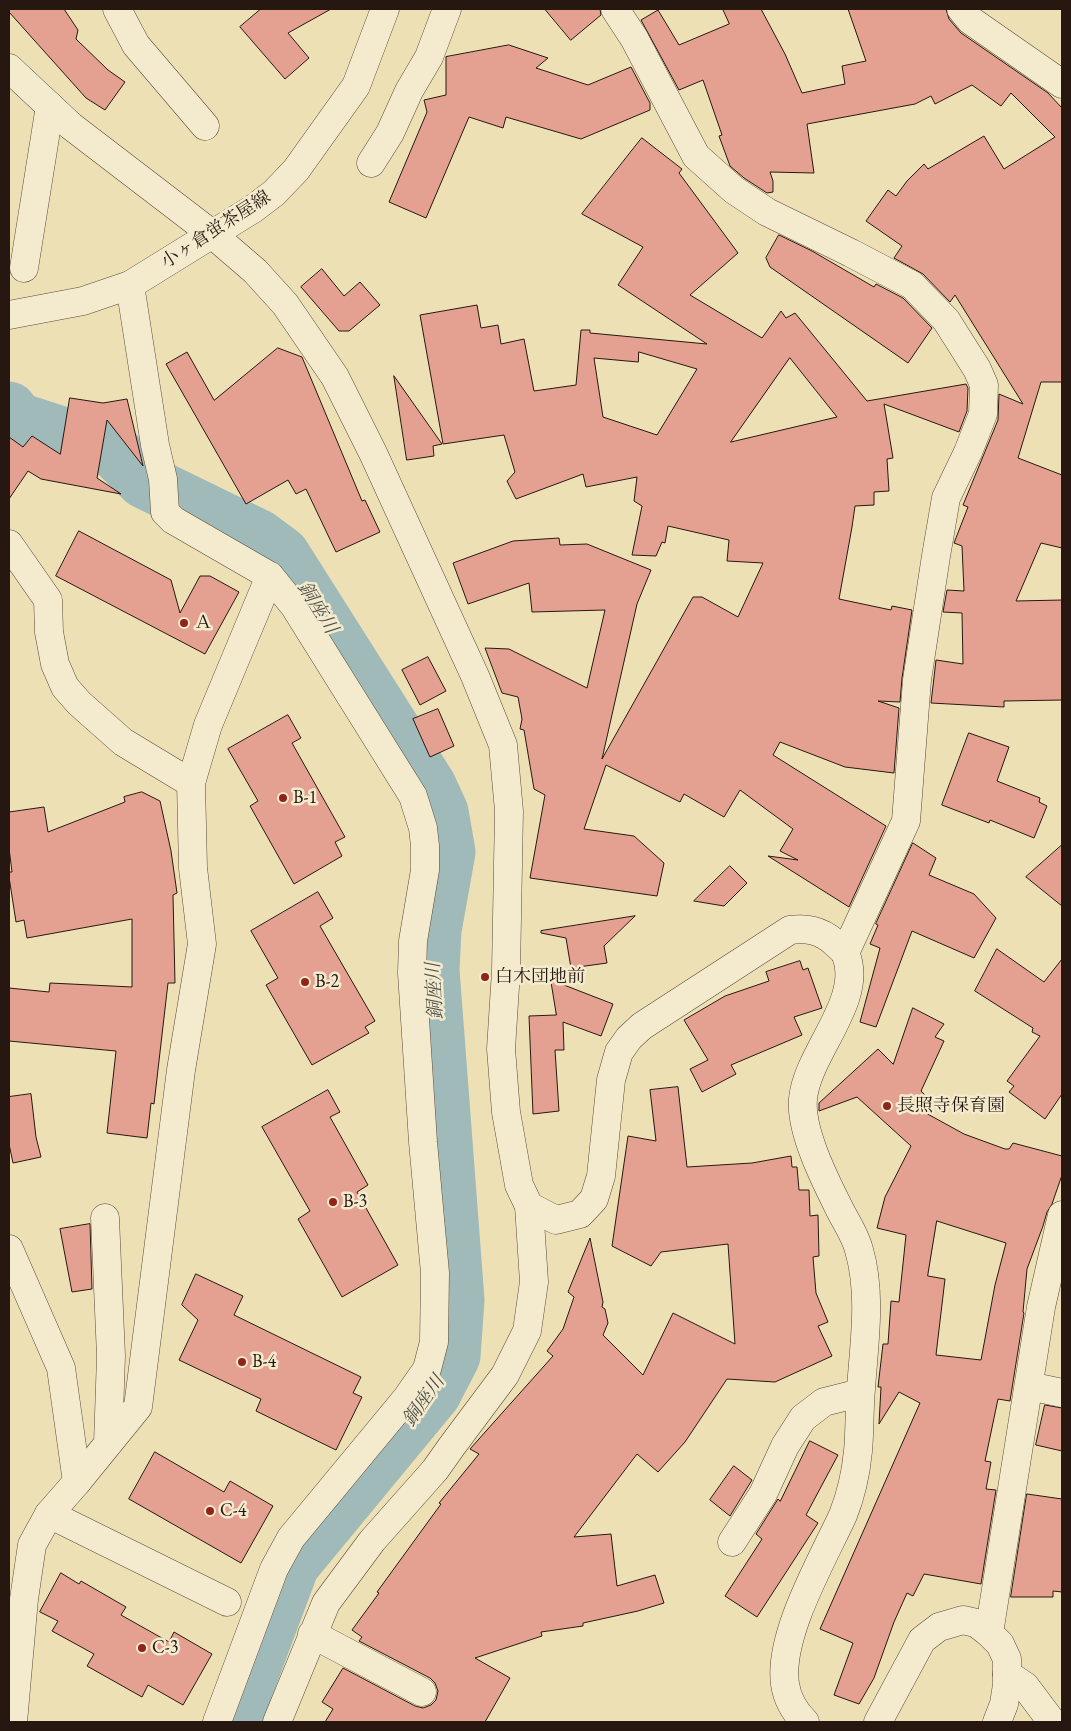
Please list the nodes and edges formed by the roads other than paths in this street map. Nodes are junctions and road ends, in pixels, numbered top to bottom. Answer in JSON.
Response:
{"nodes":[{"id":1,"x":117,"y":9,"type":"edge"},
{"id":2,"x":385,"y":9,"type":"edge"},
{"id":3,"x":447,"y":9,"type":"edge"},
{"id":4,"x":615,"y":9,"type":"edge"},
{"id":5,"x":962,"y":9,"type":"edge"},
{"id":6,"x":9,"y":68,"type":"edge"},
{"id":7,"x":1062,"y":84,"type":"edge"},
{"id":8,"x":50,"y":106,"type":"junction"},
{"id":9,"x":205,"y":126,"type":"dead end"},
{"id":10,"x":371,"y":163,"type":"dead end"},
{"id":11,"x":212,"y":234,"type":"junction"},
{"id":12,"x":24,"y":268,"type":"dead end"},
{"id":13,"x":130,"y":285,"type":"junction"},
{"id":14,"x":9,"y":315,"type":"edge"},
{"id":15,"x":9,"y":544,"type":"edge"},
{"id":16,"x":270,"y":576,"type":"junction"},
{"id":17,"x":191,"y":783,"type":"junction"},
{"id":18,"x":845,"y":953,"type":"junction"},
{"id":19,"x":530,"y":1206,"type":"junction"},
{"id":20,"x":1062,"y":1215,"type":"edge"},
{"id":21,"x":105,"y":1218,"type":"dead end"},
{"id":22,"x":9,"y":1249,"type":"edge"},
{"id":23,"x":1053,"y":1297,"type":"edge"},
{"id":24,"x":1029,"y":1386,"type":"junction"},
{"id":25,"x":860,"y":1393,"type":"junction"},
{"id":26,"x":1062,"y":1393,"type":"edge"},
{"id":27,"x":108,"y":1444,"type":"junction"},
{"id":28,"x":77,"y":1482,"type":"junction"},
{"id":29,"x":49,"y":1514,"type":"junction"},
{"id":30,"x":732,"y":1542,"type":"dead end"},
{"id":31,"x":227,"y":1602,"type":"dead end"},
{"id":32,"x":989,"y":1633,"type":"junction"},
{"id":33,"x":312,"y":1634,"type":"junction"},
{"id":34,"x":14,"y":1648,"type":"edge"},
{"id":35,"x":1007,"y":1674,"type":"junction"},
{"id":36,"x":422,"y":1692,"type":"dead end"},
{"id":37,"x":13,"y":1722,"type":"edge"},
{"id":38,"x":217,"y":1722,"type":"edge"},
{"id":39,"x":277,"y":1722,"type":"edge"},
{"id":40,"x":805,"y":1722,"type":"edge"},
{"id":41,"x":878,"y":1722,"type":"edge"},
{"id":42,"x":997,"y":1722,"type":"edge"},
{"id":43,"x":1052,"y":1722,"type":"edge"}],
"edges":[{"from":1,"to":9,"type":"street"},
{"from":2,"to":11,"type":"street","name":"小ヶ倉蛍茶屋線"},
{"from":3,"to":10,"type":"street"},
{"from":4,"to":18,"type":"street"},
{"from":5,"to":7,"type":"street"},
{"from":6,"to":8,"type":"street"},
{"from":8,"to":11,"type":"street"},
{"from":8,"to":12,"type":"street"},
{"from":11,"to":13,"type":"street","name":"小ヶ倉蛍茶屋線"},
{"from":11,"to":19,"type":"street"},
{"from":13,"to":14,"type":"street","name":"小ヶ倉蛍茶屋線"},
{"from":13,"to":16,"type":"street"},
{"from":15,"to":17,"type":"street"},
{"from":16,"to":17,"type":"street"},
{"from":16,"to":38,"type":"street"},
{"from":17,"to":27,"type":"street"},
{"from":18,"to":19,"type":"street"},
{"from":18,"to":25,"type":"street"},
{"from":19,"to":33,"type":"street"},
{"from":20,"to":23,"type":"street"},
{"from":21,"to":27,"type":"street"},
{"from":22,"to":28,"type":"street"},
{"from":23,"to":24,"type":"street"},
{"from":24,"to":26,"type":"street"},
{"from":24,"to":32,"type":"street"},
{"from":25,"to":30,"type":"street"},
{"from":25,"to":40,"type":"street"},
{"from":27,"to":28,"type":"street"},
{"from":28,"to":29,"type":"street"},
{"from":29,"to":31,"type":"street"},
{"from":29,"to":34,"type":"street"},
{"from":32,"to":35,"type":"street"},
{"from":32,"to":41,"type":"street"},
{"from":33,"to":36,"type":"street"},
{"from":33,"to":39,"type":"street"},
{"from":34,"to":37,"type":"street"},
{"from":35,"to":42,"type":"street"},
{"from":35,"to":43,"type":"street"}]}
